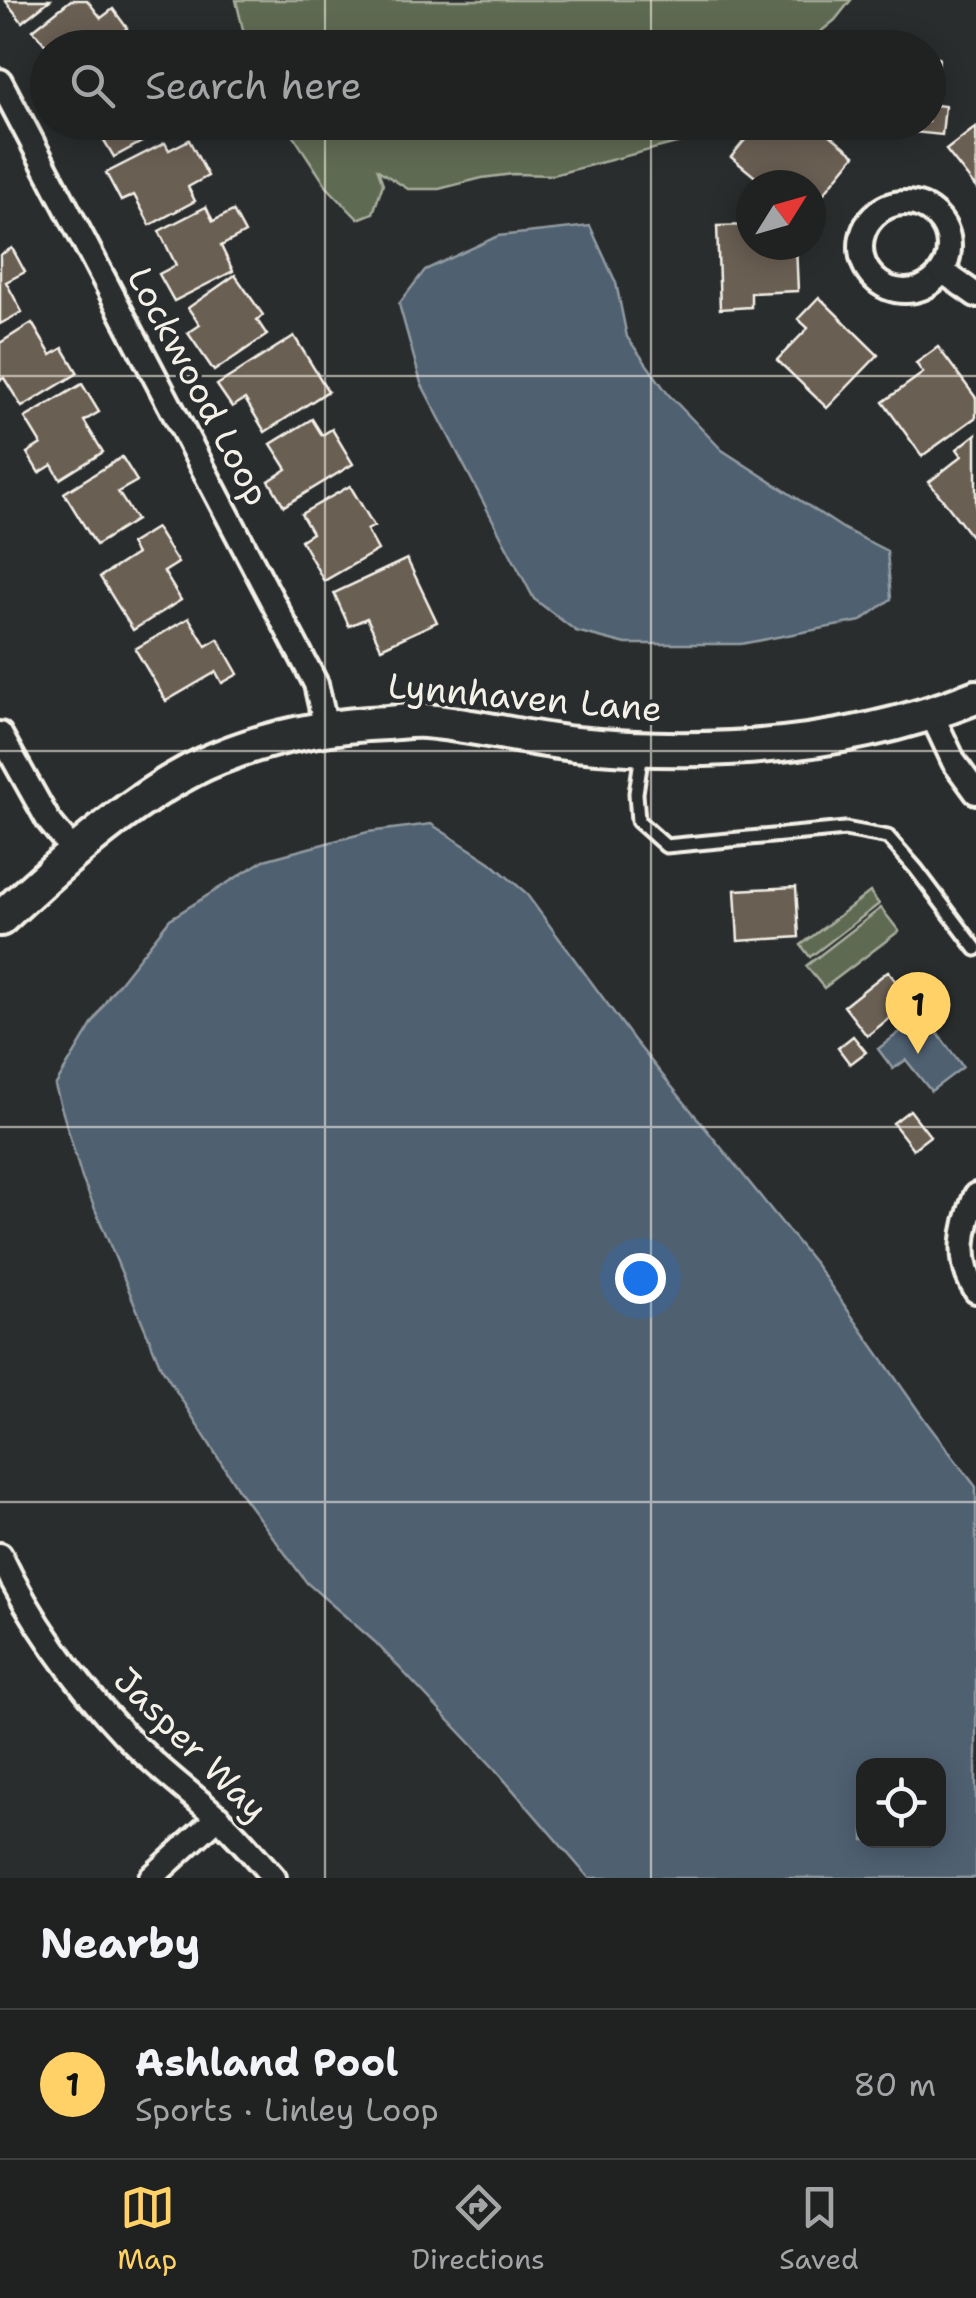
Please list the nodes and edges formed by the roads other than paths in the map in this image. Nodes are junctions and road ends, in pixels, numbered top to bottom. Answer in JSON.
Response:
{"nodes":[{"id":1,"x":0,"y":80,"type":"edge"},
{"id":2,"x":30,"y":137,"type":"edge"},
{"id":3,"x":31,"y":140,"type":"edge"},
{"id":4,"x":942,"y":272,"type":"dead end"},
{"id":5,"x":976,"y":294,"type":"edge"},
{"id":6,"x":976,"y":697,"type":"edge"},
{"id":7,"x":931,"y":714,"type":"junction"},
{"id":8,"x":326,"y":728,"type":"junction"},
{"id":9,"x":0,"y":734,"type":"edge"},
{"id":10,"x":643,"y":749,"type":"junction"},
{"id":11,"x":976,"y":792,"type":"edge"},
{"id":12,"x":75,"y":853,"type":"junction"},
{"id":13,"x":0,"y":919,"type":"edge"},
{"id":14,"x":976,"y":948,"type":"edge"},
{"id":15,"x":976,"y":1196,"type":"edge"},
{"id":16,"x":976,"y":1291,"type":"edge"},
{"id":17,"x":0,"y":1555,"type":"edge"},
{"id":18,"x":218,"y":1817,"type":"junction"},
{"id":19,"x":152,"y":1878,"type":"edge"},
{"id":20,"x":274,"y":1878,"type":"edge"}],
"edges":[{"from":1,"to":2,"type":"street","name":"Lockwood Loop"},
{"from":3,"to":8,"type":"street","name":"Lockwood Loop"},
{"from":4,"to":5,"type":"street"},
{"from":6,"to":7,"type":"street","name":"Lynnhaven Lane"},
{"from":7,"to":10,"type":"street","name":"Lynnhaven Lane"},
{"from":7,"to":11,"type":"street"},
{"from":8,"to":10,"type":"street","name":"Lynnhaven Lane"},
{"from":8,"to":12,"type":"street","name":"Lynnhaven Lane"},
{"from":9,"to":12,"type":"street"},
{"from":10,"to":14,"type":"lane"},
{"from":12,"to":13,"type":"street","name":"Lynnhaven Lane"},
{"from":15,"to":16,"type":"street"},
{"from":17,"to":18,"type":"street","name":"Jasper Way"},
{"from":18,"to":19,"type":"street"},
{"from":18,"to":20,"type":"street","name":"Jasper Way"}]}
